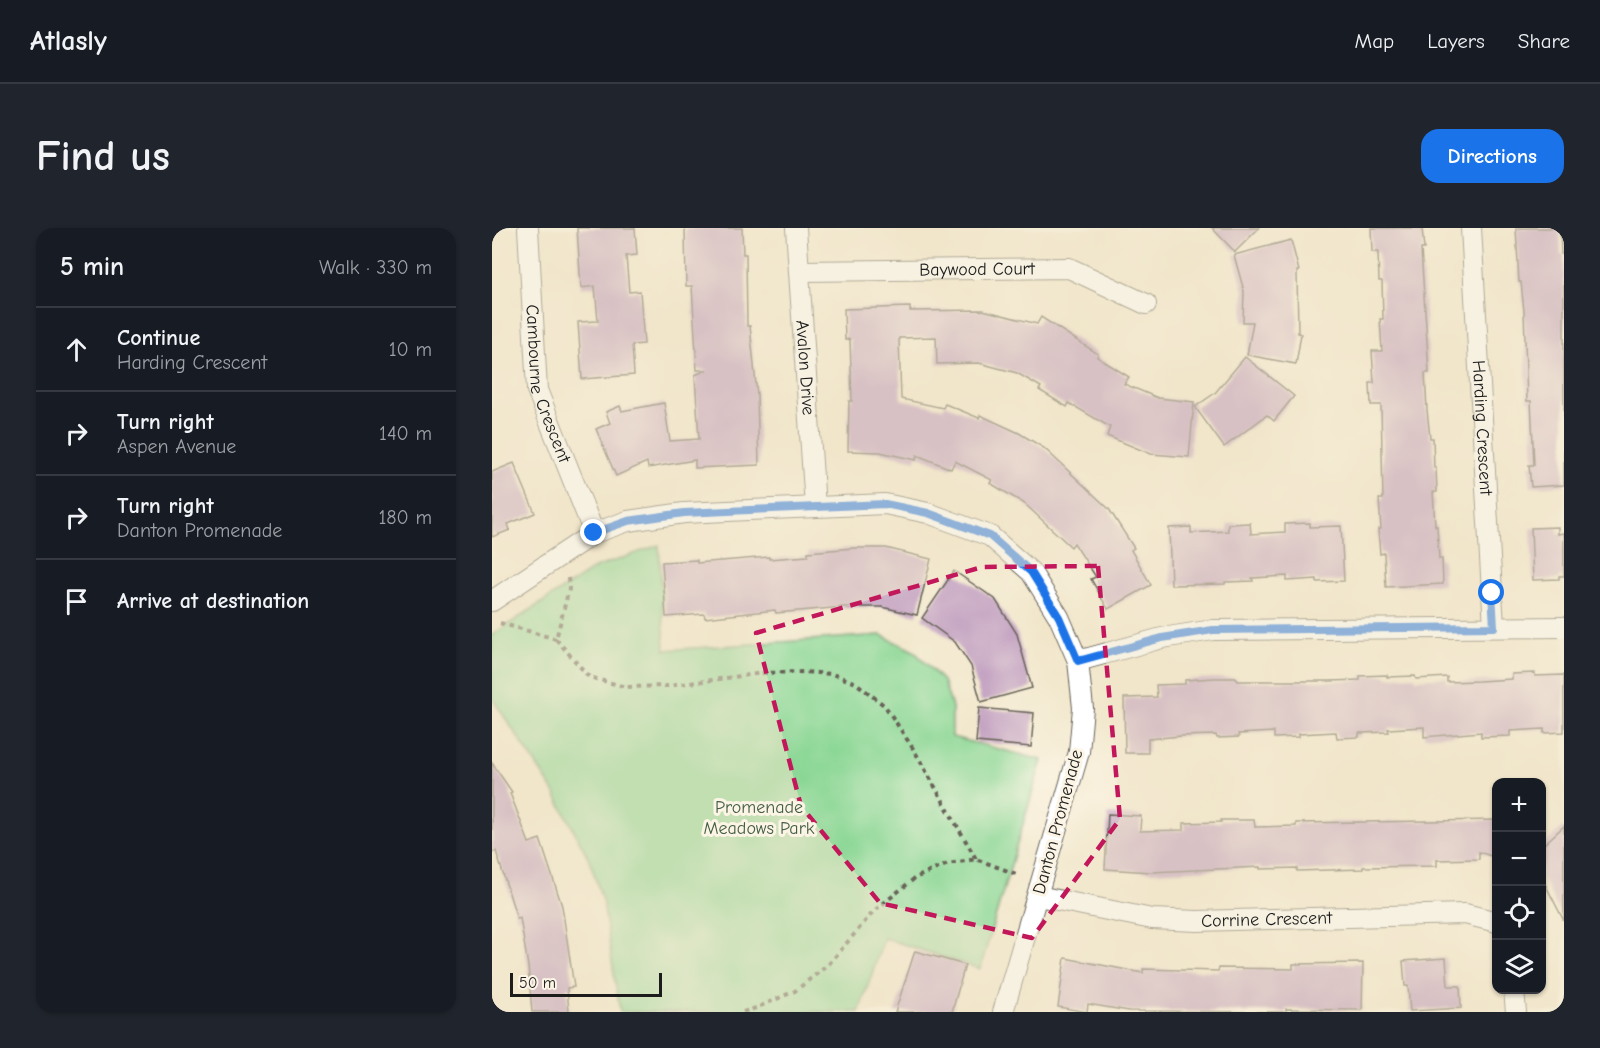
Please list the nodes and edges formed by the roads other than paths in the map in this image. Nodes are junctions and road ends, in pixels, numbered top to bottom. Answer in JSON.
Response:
{"nodes":[{"id":1,"x":528,"y":228,"type":"edge"},
{"id":2,"x":796,"y":228,"type":"edge"},
{"id":3,"x":1471,"y":228,"type":"edge"},
{"id":4,"x":800,"y":272,"type":"junction"},
{"id":5,"x":1146,"y":304,"type":"dead end"},
{"id":6,"x":815,"y":507,"type":"junction"},
{"id":7,"x":594,"y":533,"type":"junction"},
{"id":8,"x":492,"y":601,"type":"edge"},
{"id":9,"x":1494,"y":627,"type":"junction"},
{"id":10,"x":1564,"y":627,"type":"edge"},
{"id":11,"x":1078,"y":661,"type":"junction"},
{"id":12,"x":1038,"y":896,"type":"junction"},
{"id":13,"x":1492,"y":921,"type":"edge"},
{"id":14,"x":1514,"y":994,"type":"edge"},
{"id":15,"x":1003,"y":1012,"type":"edge"},
{"id":16,"x":1516,"y":1012,"type":"edge"}],
"edges":[{"from":1,"to":7,"type":"street","name":"Cambourne Crescent"},
{"from":2,"to":4,"type":"street","name":"Avalon Drive"},
{"from":3,"to":9,"type":"street","name":"Harding Crescent"},
{"from":4,"to":5,"type":"street","name":"Baywood Court"},
{"from":4,"to":6,"type":"street","name":"Avalon Drive"},
{"from":6,"to":7,"type":"street","name":"Danton Promenade"},
{"from":6,"to":11,"type":"street","name":"Danton Promenade"},
{"from":7,"to":8,"type":"street","name":"Danton Promenade"},
{"from":9,"to":10,"type":"street"},
{"from":9,"to":11,"type":"street"},
{"from":11,"to":12,"type":"street","name":"Danton Promenade"},
{"from":12,"to":13,"type":"street","name":"Corrine Crescent"},
{"from":12,"to":15,"type":"street","name":"Danton Promenade"},
{"from":14,"to":16,"type":"street"}]}
